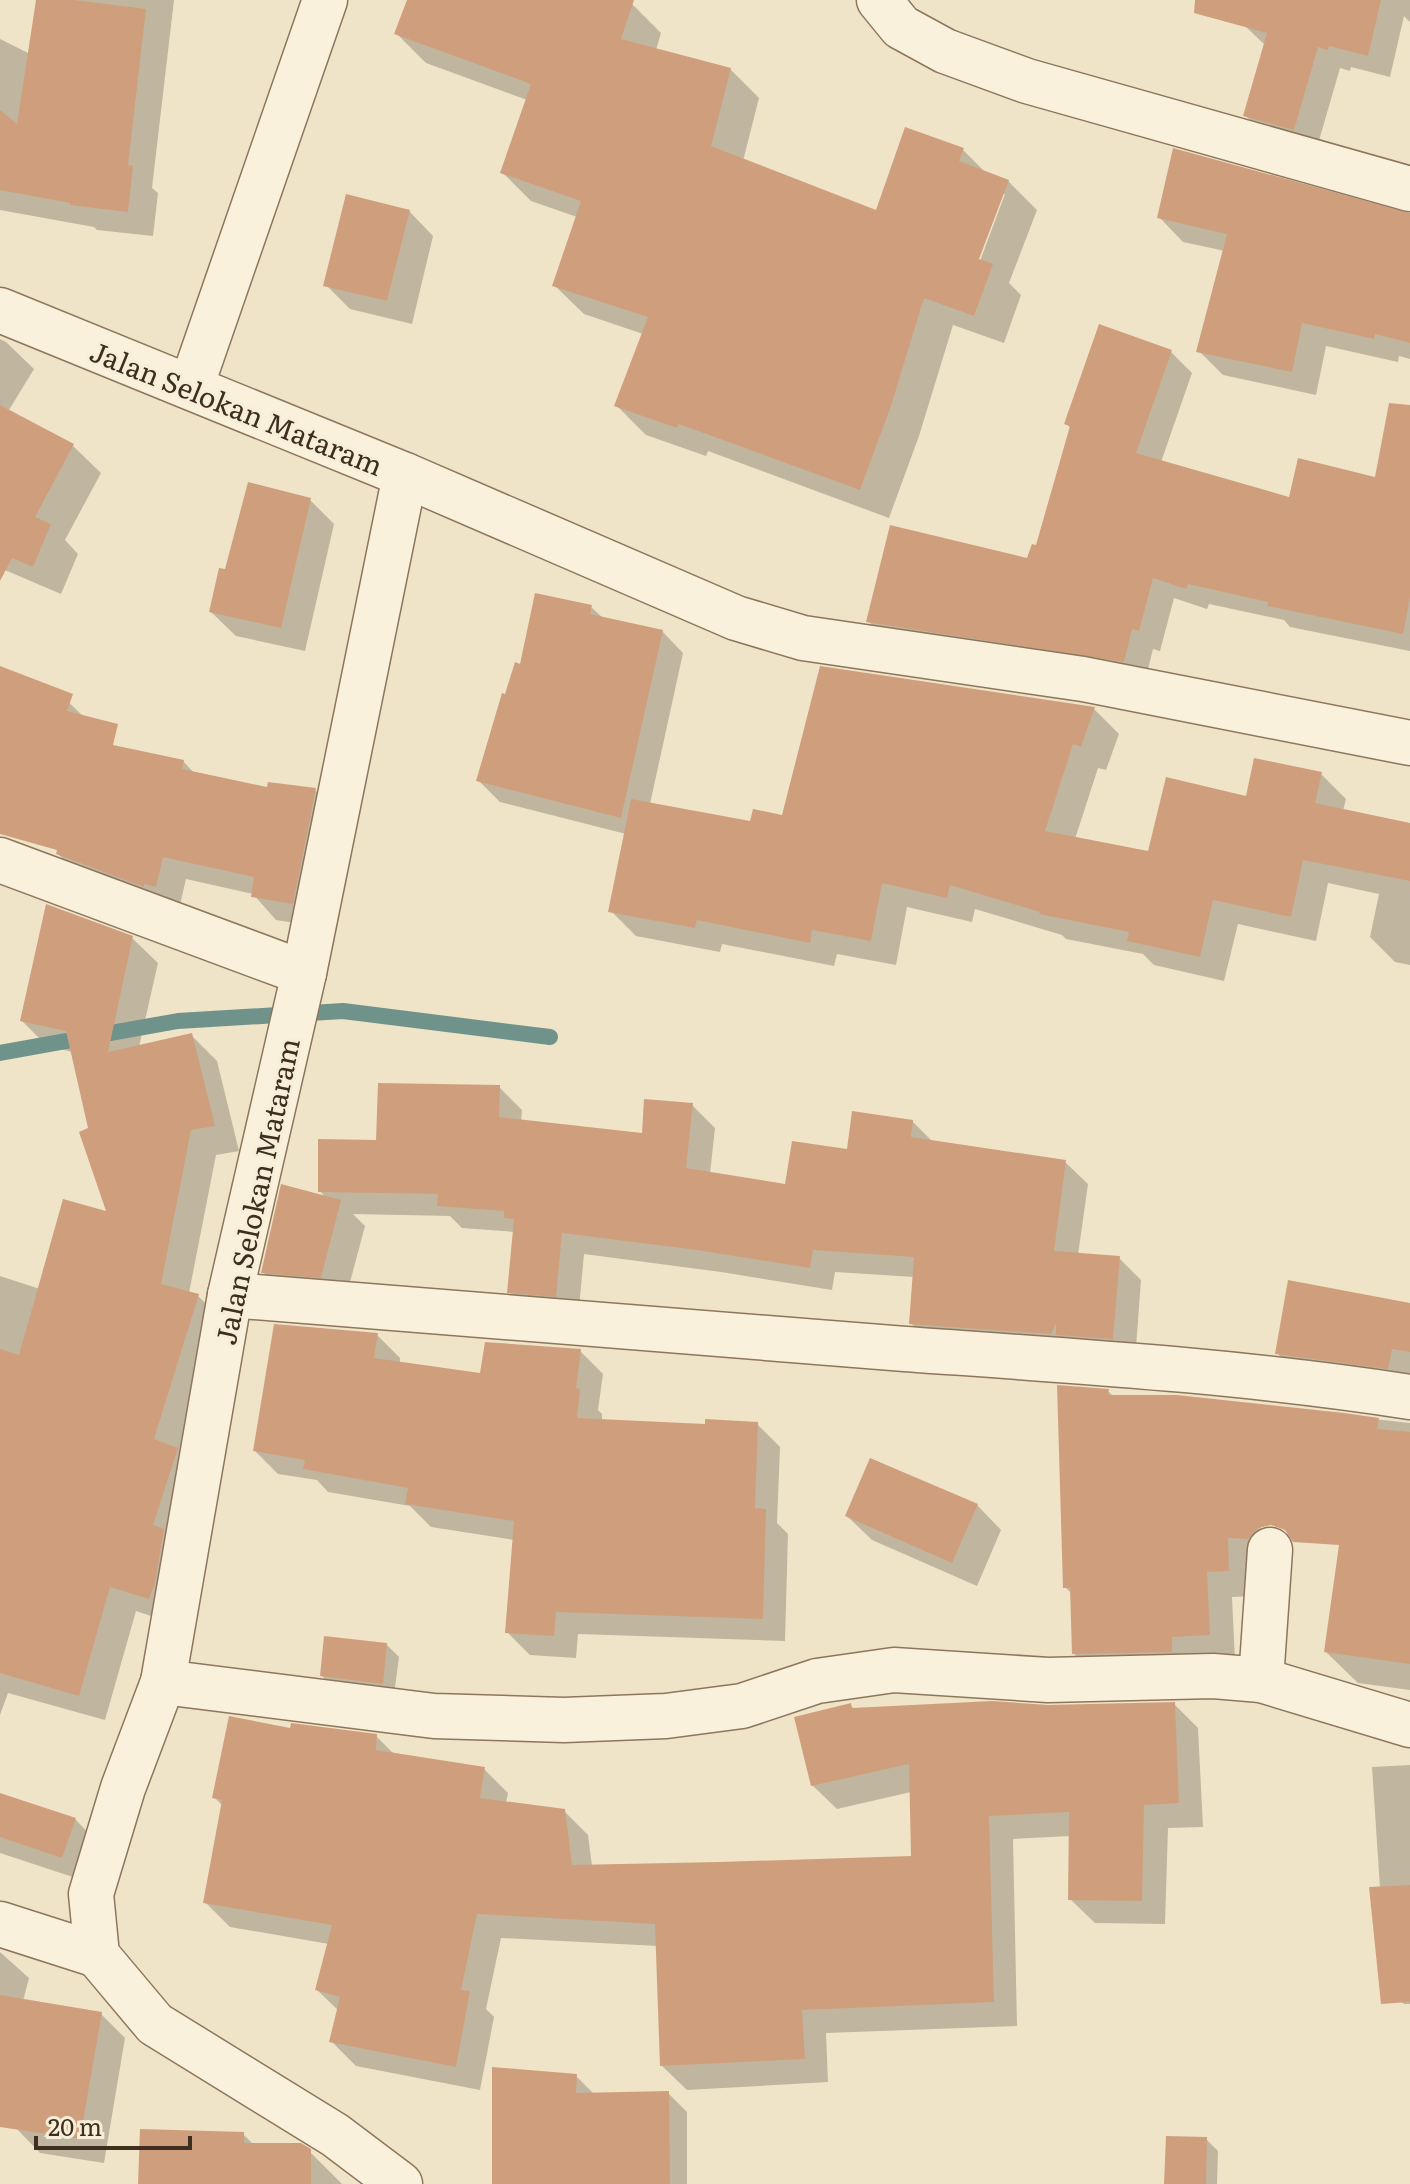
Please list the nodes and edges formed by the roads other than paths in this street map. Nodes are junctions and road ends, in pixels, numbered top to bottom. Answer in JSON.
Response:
{"nodes":[{"id":1,"x":325,"y":0,"type":"edge"},
{"id":2,"x":879,"y":0,"type":"edge"},
{"id":3,"x":1410,"y":189,"type":"edge"},
{"id":4,"x":0,"y":310,"type":"edge"},
{"id":5,"x":191,"y":387,"type":"junction"},
{"id":6,"x":405,"y":475,"type":"junction"},
{"id":7,"x":1407,"y":731,"type":"edge"},
{"id":8,"x":0,"y":860,"type":"edge"},
{"id":9,"x":304,"y":973,"type":"junction"},
{"id":10,"x":230,"y":1295,"type":"junction"},
{"id":11,"x":1410,"y":1397,"type":"edge"},
{"id":12,"x":1270,"y":1550,"type":"dead end"},
{"id":13,"x":1261,"y":1680,"type":"junction"},
{"id":14,"x":163,"y":1682,"type":"junction"},
{"id":15,"x":1410,"y":1725,"type":"edge"},
{"id":16,"x":0,"y":1924,"type":"edge"},
{"id":17,"x":97,"y":1955,"type":"junction"},
{"id":18,"x":400,"y":2184,"type":"edge"}],
"edges":[{"from":1,"to":5,"type":"street"},
{"from":2,"to":3,"type":"street"},
{"from":4,"to":5,"type":"street","name":"Jalan Selokan Mataram"},
{"from":5,"to":6,"type":"street","name":"Jalan Selokan Mataram"},
{"from":6,"to":7,"type":"street"},
{"from":6,"to":9,"type":"street","name":"Jalan Selokan Mataram"},
{"from":8,"to":9,"type":"street"},
{"from":9,"to":10,"type":"street","name":"Jalan Selokan Mataram"},
{"from":10,"to":11,"type":"street"},
{"from":10,"to":14,"type":"street","name":"Jalan Selokan Mataram"},
{"from":12,"to":13,"type":"street"},
{"from":13,"to":14,"type":"street"},
{"from":13,"to":15,"type":"street"},
{"from":14,"to":17,"type":"street","name":"Jalan Selokan Mataram"},
{"from":16,"to":17,"type":"street"},
{"from":17,"to":18,"type":"street"}]}
